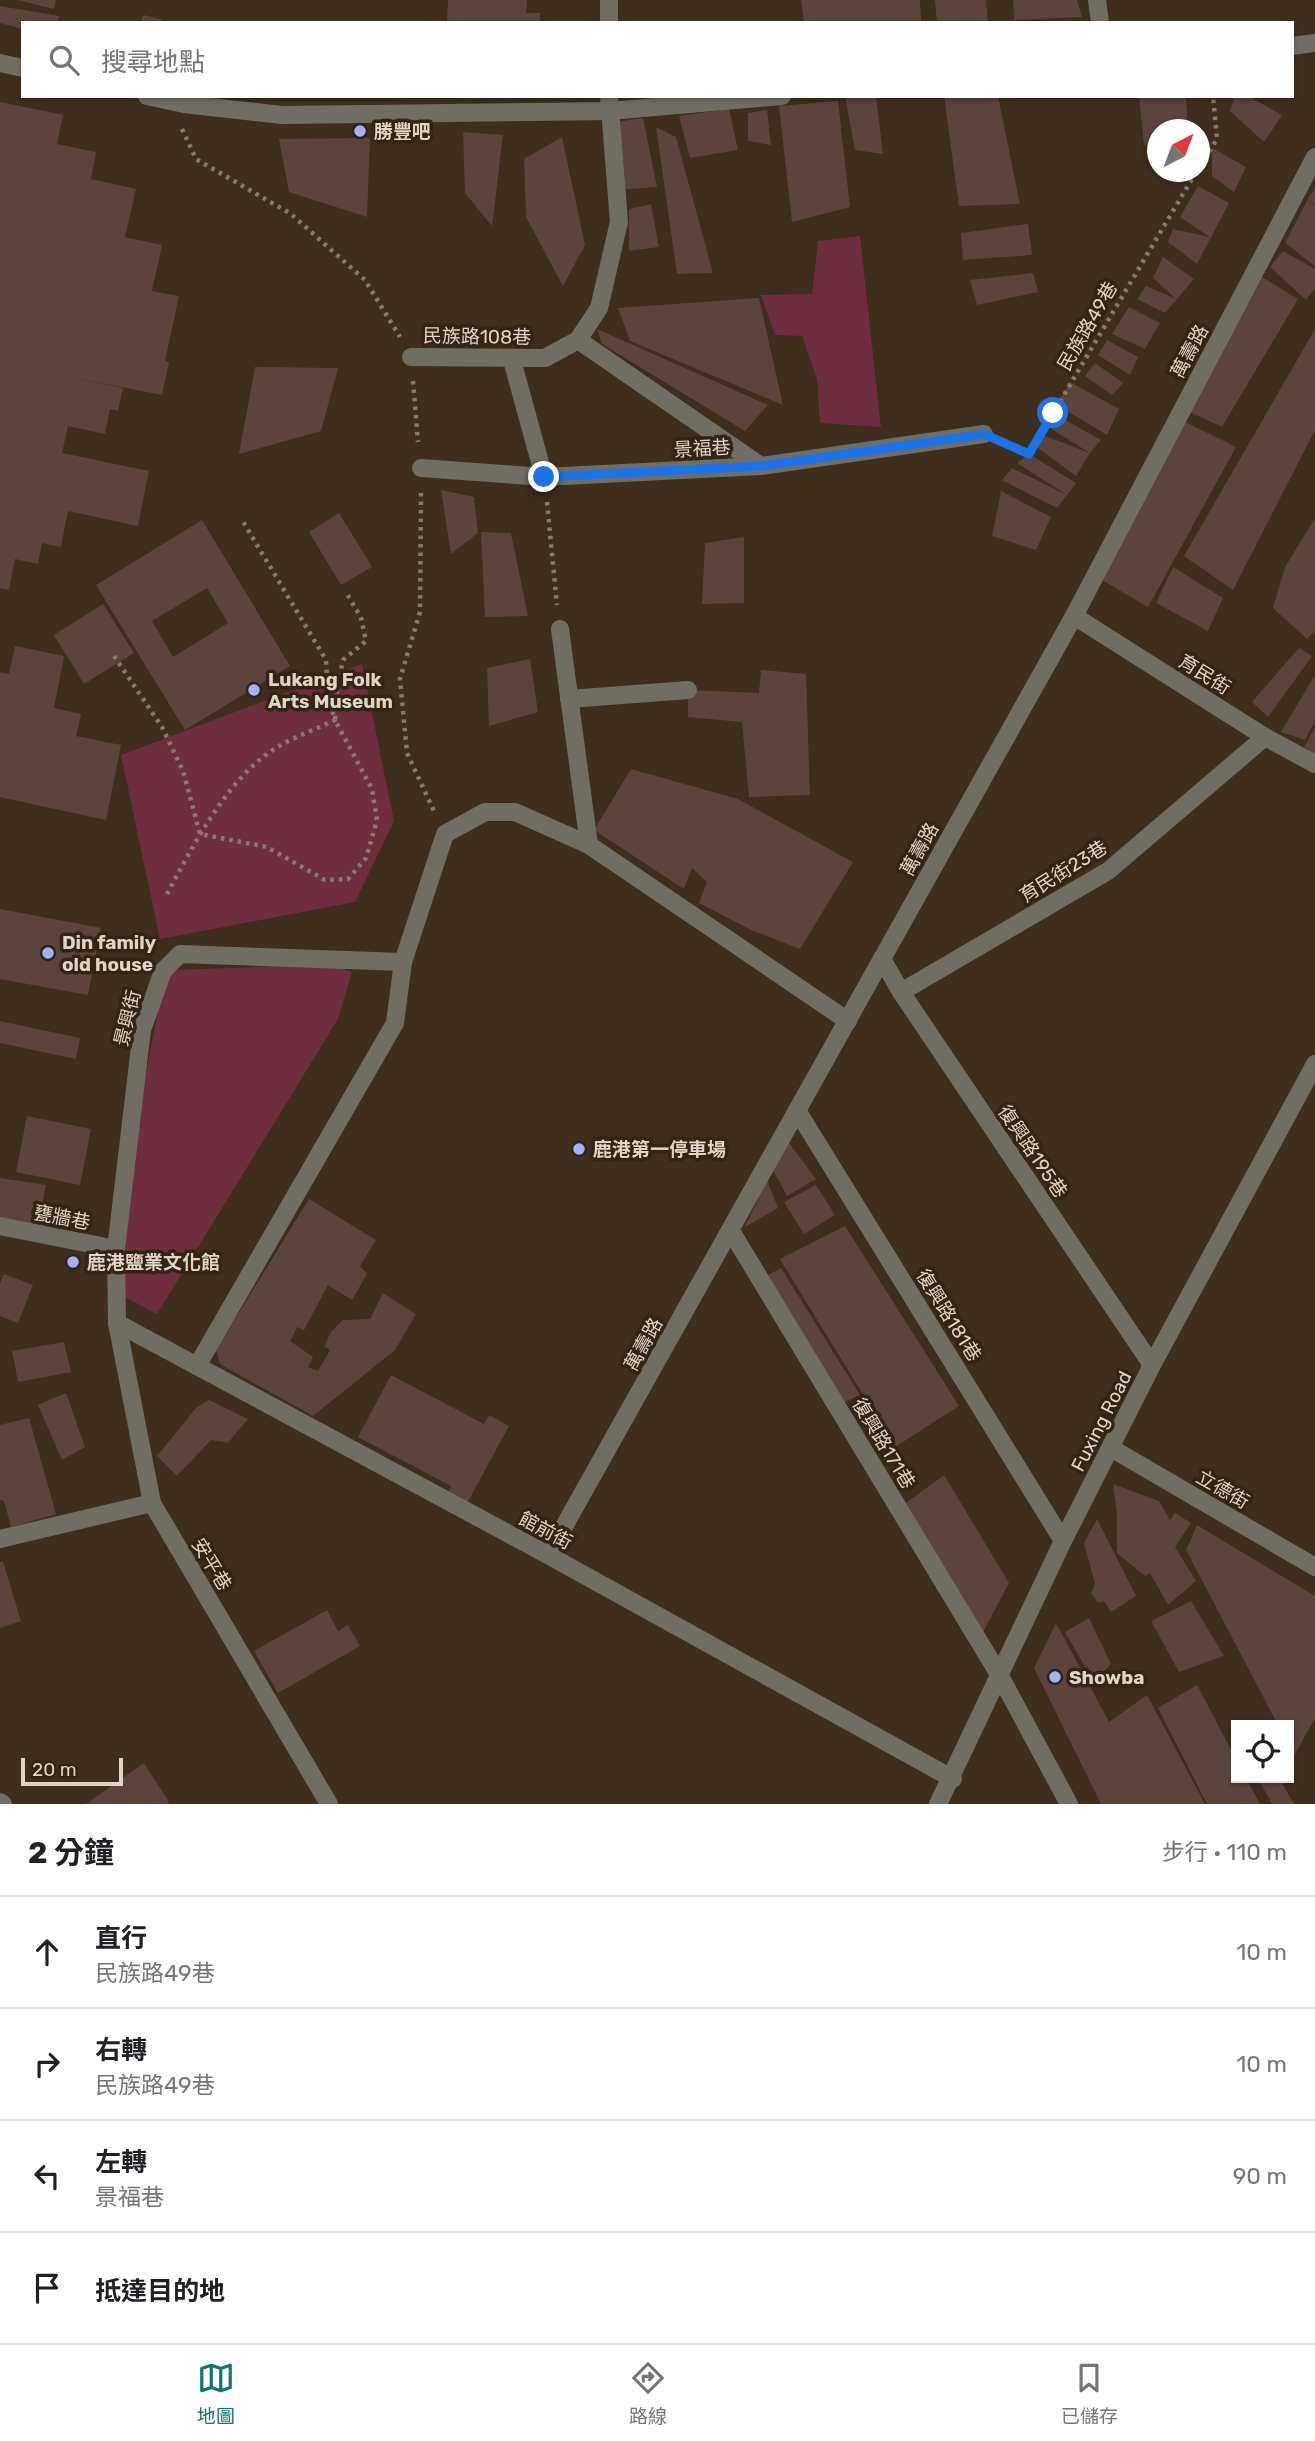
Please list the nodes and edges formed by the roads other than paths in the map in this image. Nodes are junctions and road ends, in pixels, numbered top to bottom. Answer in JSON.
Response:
{"nodes":[{"id":1,"x":609,"y":0,"type":"edge"},
{"id":2,"x":1097,"y":0,"type":"edge"},
{"id":3,"x":609,"y":21,"type":"edge"},
{"id":4,"x":1100,"y":21,"type":"edge"},
{"id":5,"x":1315,"y":43,"type":"edge"},
{"id":6,"x":1294,"y":46,"type":"edge"},
{"id":7,"x":0,"y":63,"type":"edge"},
{"id":8,"x":21,"y":68,"type":"edge"},
{"id":9,"x":156,"y":98,"type":"edge"},
{"id":10,"x":733,"y":98,"type":"edge"},
{"id":11,"x":609,"y":103,"type":"edge"},
{"id":12,"x":1315,"y":157,"type":"edge"},
{"id":13,"x":578,"y":340,"type":"junction"},
{"id":14,"x":411,"y":357,"type":"road end"},
{"id":15,"x":512,"y":360,"type":"junction"},
{"id":16,"x":984,"y":434,"type":"road end"},
{"id":17,"x":761,"y":466,"type":"junction"},
{"id":18,"x":421,"y":468,"type":"road end"},
{"id":19,"x":544,"y":477,"type":"junction"},
{"id":20,"x":1074,"y":616,"type":"junction"},
{"id":21,"x":559,"y":629,"type":"road end"},
{"id":22,"x":688,"y":690,"type":"dead end"},
{"id":23,"x":569,"y":699,"type":"junction"},
{"id":24,"x":1265,"y":737,"type":"junction"},
{"id":25,"x":1315,"y":764,"type":"edge"},
{"id":26,"x":589,"y":845,"type":"junction"},
{"id":27,"x":882,"y":959,"type":"junction"},
{"id":28,"x":403,"y":962,"type":"junction"},
{"id":29,"x":901,"y":992,"type":"junction"},
{"id":30,"x":848,"y":1021,"type":"junction"},
{"id":31,"x":1315,"y":1064,"type":"edge"},
{"id":32,"x":798,"y":1112,"type":"junction"},
{"id":33,"x":0,"y":1226,"type":"edge"},
{"id":34,"x":731,"y":1231,"type":"junction"},
{"id":35,"x":116,"y":1249,"type":"junction"},
{"id":36,"x":117,"y":1323,"type":"junction"},
{"id":37,"x":1152,"y":1365,"type":"junction"},
{"id":38,"x":197,"y":1366,"type":"junction"},
{"id":39,"x":1111,"y":1448,"type":"junction"},
{"id":40,"x":152,"y":1503,"type":"junction"},
{"id":41,"x":0,"y":1539,"type":"edge"},
{"id":42,"x":1063,"y":1541,"type":"junction"},
{"id":43,"x":548,"y":1555,"type":"junction"},
{"id":44,"x":1315,"y":1567,"type":"edge"},
{"id":45,"x":1000,"y":1676,"type":"junction"},
{"id":46,"x":953,"y":1779,"type":"junction"},
{"id":47,"x":329,"y":1804,"type":"edge"},
{"id":48,"x":939,"y":1804,"type":"edge"},
{"id":49,"x":1069,"y":1804,"type":"edge"}],
"edges":[{"from":1,"to":3,"type":"street"},
{"from":2,"to":4,"type":"street"},
{"from":5,"to":6,"type":"street"},
{"from":7,"to":8,"type":"street"},
{"from":9,"to":11,"type":"street"},
{"from":10,"to":11,"type":"street"},
{"from":11,"to":13,"type":"street","name":"民族路108巷"},
{"from":12,"to":20,"type":"street","name":"萬壽路"},
{"from":13,"to":15,"type":"street","name":"民族路108巷"},
{"from":13,"to":17,"type":"street"},
{"from":14,"to":15,"type":"street","name":"民族路108巷"},
{"from":15,"to":19,"type":"street"},
{"from":16,"to":17,"type":"street","name":"景福巷"},
{"from":17,"to":19,"type":"street","name":"景福巷"},
{"from":18,"to":19,"type":"street","name":"景福巷"},
{"from":20,"to":24,"type":"street","name":"育民街"},
{"from":20,"to":27,"type":"street","name":"萬壽路"},
{"from":21,"to":23,"type":"street"},
{"from":22,"to":23,"type":"street"},
{"from":23,"to":26,"type":"street"},
{"from":24,"to":25,"type":"street","name":"育民街"},
{"from":24,"to":29,"type":"street","name":"育民街23巷"},
{"from":26,"to":28,"type":"street"},
{"from":26,"to":30,"type":"street"},
{"from":27,"to":29,"type":"street","name":"復興路195巷"},
{"from":27,"to":30,"type":"street","name":"萬壽路"},
{"from":28,"to":35,"type":"street","name":"景興街"},
{"from":28,"to":38,"type":"street"},
{"from":29,"to":37,"type":"street","name":"復興路195巷"},
{"from":30,"to":32,"type":"street","name":"萬壽路"},
{"from":31,"to":37,"type":"street","name":"Fuxing Road"},
{"from":32,"to":34,"type":"street","name":"萬壽路"},
{"from":32,"to":42,"type":"street","name":"復興路181巷"},
{"from":33,"to":35,"type":"street","name":"甕牆巷"},
{"from":34,"to":43,"type":"street","name":"萬壽路"},
{"from":34,"to":45,"type":"street","name":"復興路171巷"},
{"from":35,"to":36,"type":"street","name":"景興街"},
{"from":36,"to":38,"type":"street","name":"館前街"},
{"from":36,"to":40,"type":"street","name":"安平巷"},
{"from":37,"to":39,"type":"street","name":"Fuxing Road"},
{"from":38,"to":43,"type":"street","name":"館前街"},
{"from":39,"to":42,"type":"street","name":"Fuxing Road"},
{"from":39,"to":44,"type":"street","name":"立德街"},
{"from":40,"to":41,"type":"street"},
{"from":40,"to":47,"type":"street","name":"安平巷"},
{"from":42,"to":45,"type":"street","name":"Fuxing Road"},
{"from":43,"to":46,"type":"street","name":"館前街"},
{"from":45,"to":46,"type":"street","name":"Fuxing Road"},
{"from":45,"to":49,"type":"street","name":"復興路171巷"},
{"from":46,"to":48,"type":"street","name":"Fuxing Road"}]}
